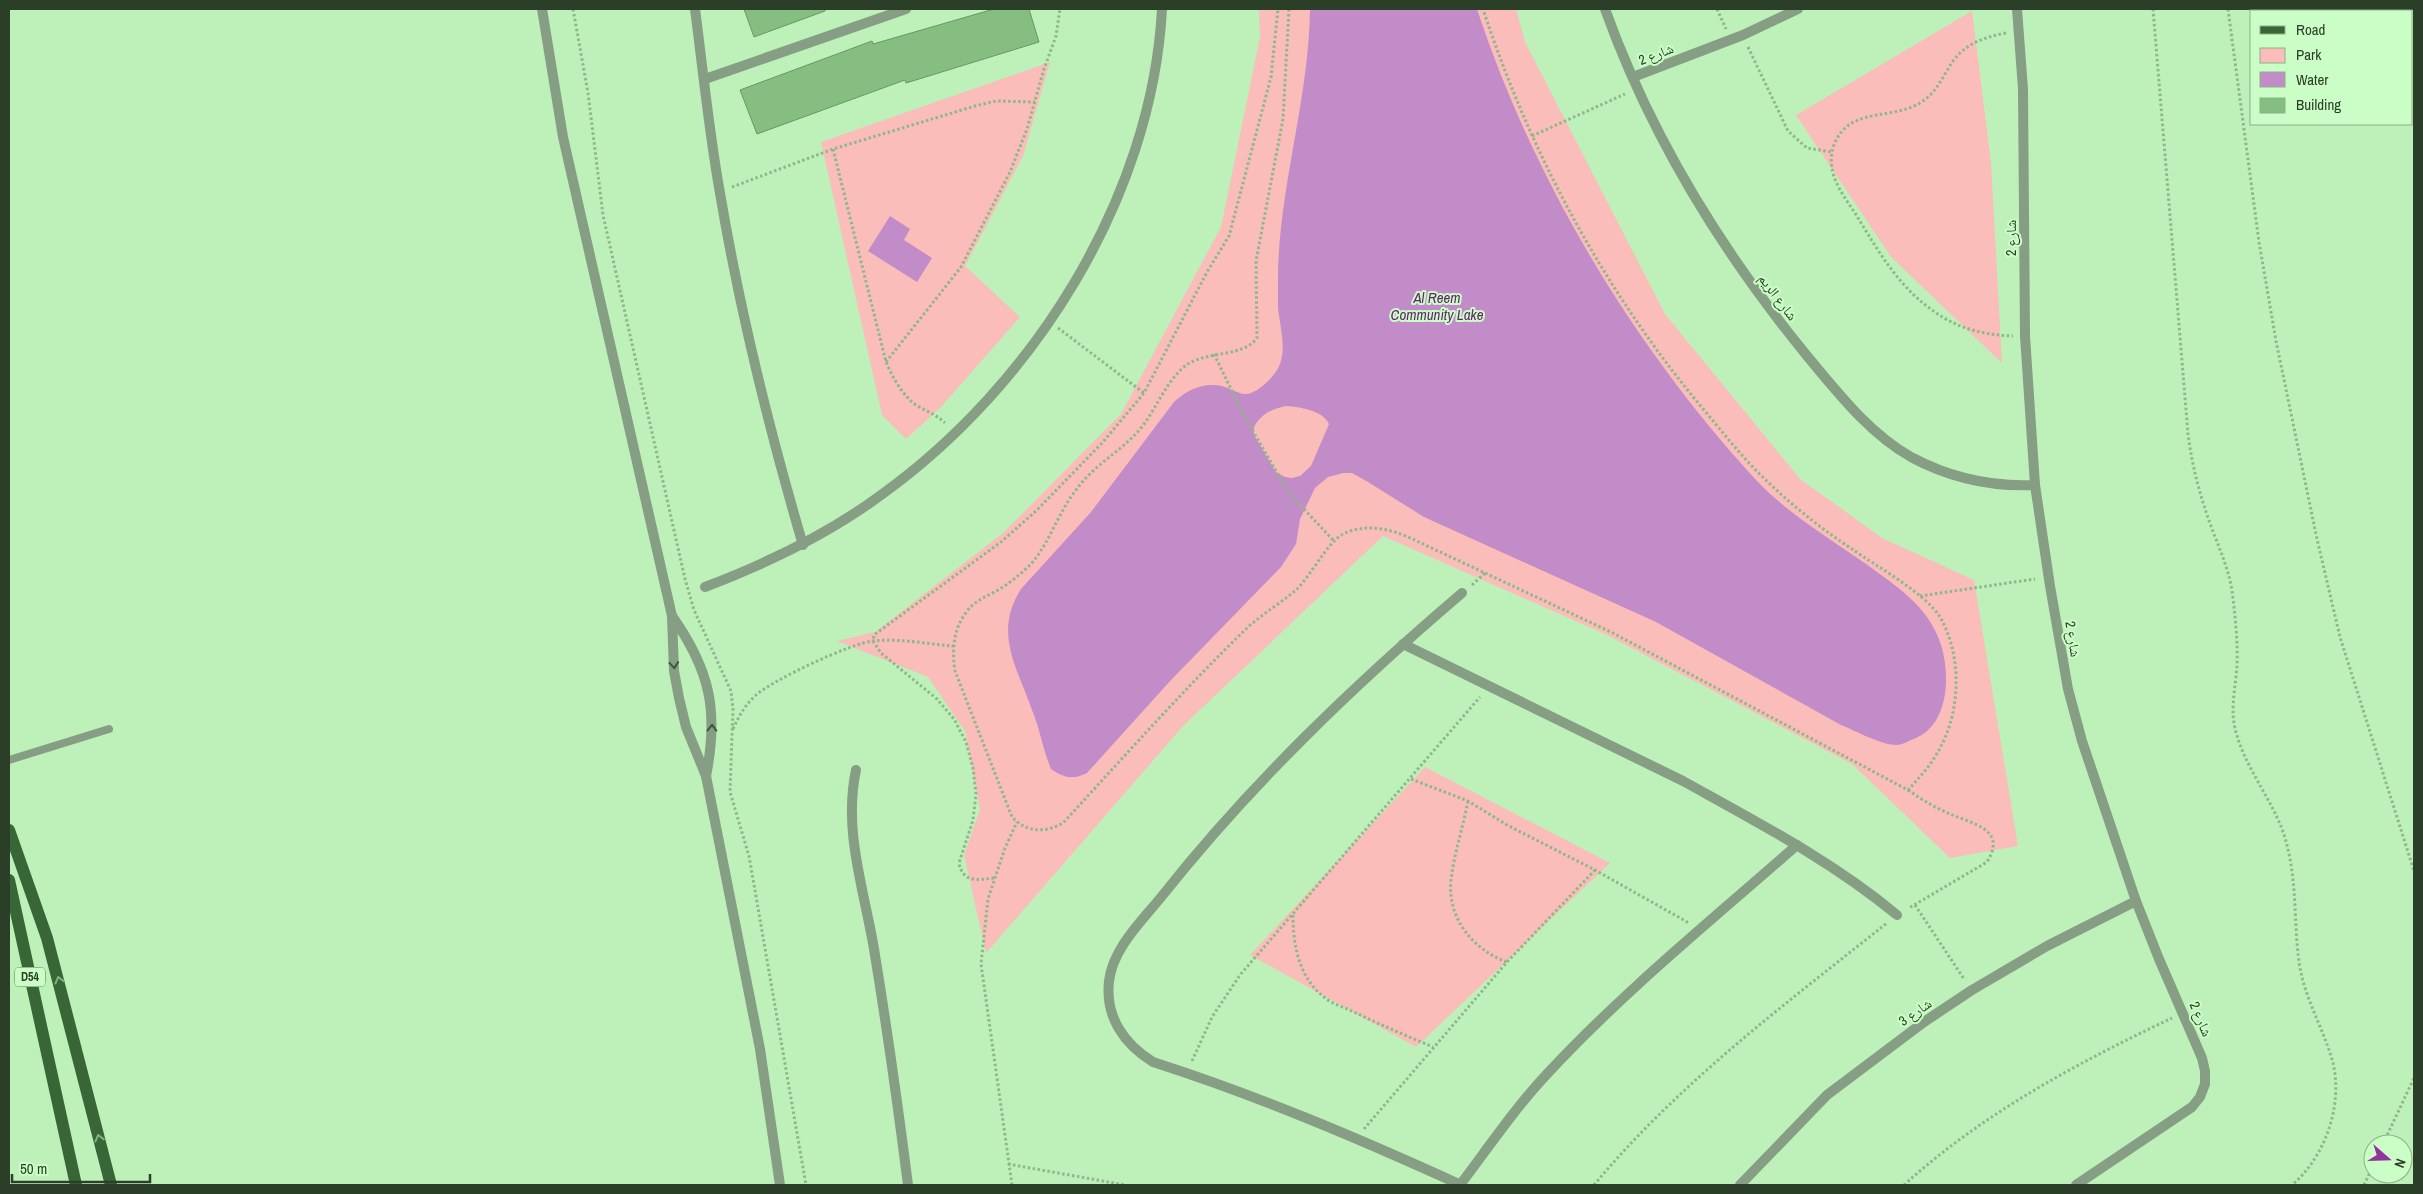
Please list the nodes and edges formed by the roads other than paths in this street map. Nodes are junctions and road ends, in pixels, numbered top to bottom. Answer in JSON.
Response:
{"nodes":[{"id":1,"x":542,"y":9,"type":"edge"},
{"id":2,"x":695,"y":9,"type":"edge"},
{"id":3,"x":906,"y":9,"type":"edge"},
{"id":4,"x":1162,"y":9,"type":"edge"},
{"id":5,"x":1605,"y":9,"type":"edge"},
{"id":6,"x":1798,"y":9,"type":"edge"},
{"id":7,"x":2017,"y":9,"type":"edge"},
{"id":8,"x":1633,"y":77,"type":"junction"},
{"id":9,"x":705,"y":79,"type":"junction"},
{"id":10,"x":2035,"y":485,"type":"junction"},
{"id":11,"x":802,"y":545,"type":"junction"},
{"id":12,"x":705,"y":587,"type":"dead end"},
{"id":13,"x":1462,"y":593,"type":"dead end"},
{"id":14,"x":672,"y":616,"type":"junction"},
{"id":15,"x":1403,"y":644,"type":"junction"},
{"id":16,"x":109,"y":729,"type":"dead end"},
{"id":17,"x":9,"y":760,"type":"edge"},
{"id":18,"x":856,"y":770,"type":"dead end"},
{"id":19,"x":706,"y":776,"type":"junction"},
{"id":20,"x":9,"y":830,"type":"edge"},
{"id":21,"x":1797,"y":845,"type":"junction"},
{"id":22,"x":9,"y":880,"type":"edge"},
{"id":23,"x":2136,"y":901,"type":"junction"},
{"id":24,"x":1897,"y":915,"type":"road end"},
{"id":25,"x":76,"y":1185,"type":"edge"},
{"id":26,"x":111,"y":1185,"type":"edge"},
{"id":27,"x":780,"y":1185,"type":"edge"},
{"id":28,"x":908,"y":1185,"type":"edge"},
{"id":29,"x":1460,"y":1185,"type":"edge"},
{"id":30,"x":1740,"y":1185,"type":"edge"},
{"id":31,"x":2076,"y":1185,"type":"edge"}],
"edges":[{"from":1,"to":14,"type":"street"},
{"from":2,"to":9,"type":"street"},
{"from":3,"to":9,"type":"street"},
{"from":4,"to":11,"type":"street"},
{"from":5,"to":8,"type":"street","name":"شارع الريم"},
{"from":6,"to":8,"type":"street","name":"شارع 2"},
{"from":7,"to":10,"type":"street","name":"شارع 2"},
{"from":8,"to":10,"type":"street","name":"شارع الريم"},
{"from":9,"to":11,"type":"street"},
{"from":10,"to":23,"type":"street","name":"شارع 2"},
{"from":11,"to":12,"type":"street"},
{"from":13,"to":15,"type":"street"},
{"from":14,"to":19,"type":"street","one_way":true},
{"from":19,"to":14,"type":"street","one_way":true},
{"from":15,"to":21,"type":"street"},
{"from":15,"to":29,"type":"street"},
{"from":16,"to":17,"type":"lane"},
{"from":18,"to":28,"type":"street"},
{"from":19,"to":27,"type":"street"},
{"from":26,"to":20,"type":"main road","one_way":true},
{"from":21,"to":24,"type":"street"},
{"from":21,"to":29,"type":"street"},
{"from":22,"to":25,"type":"main road","number":"D54"},
{"from":23,"to":30,"type":"street","name":"شارع 3"},
{"from":23,"to":31,"type":"street","name":"شارع 2"}]}
